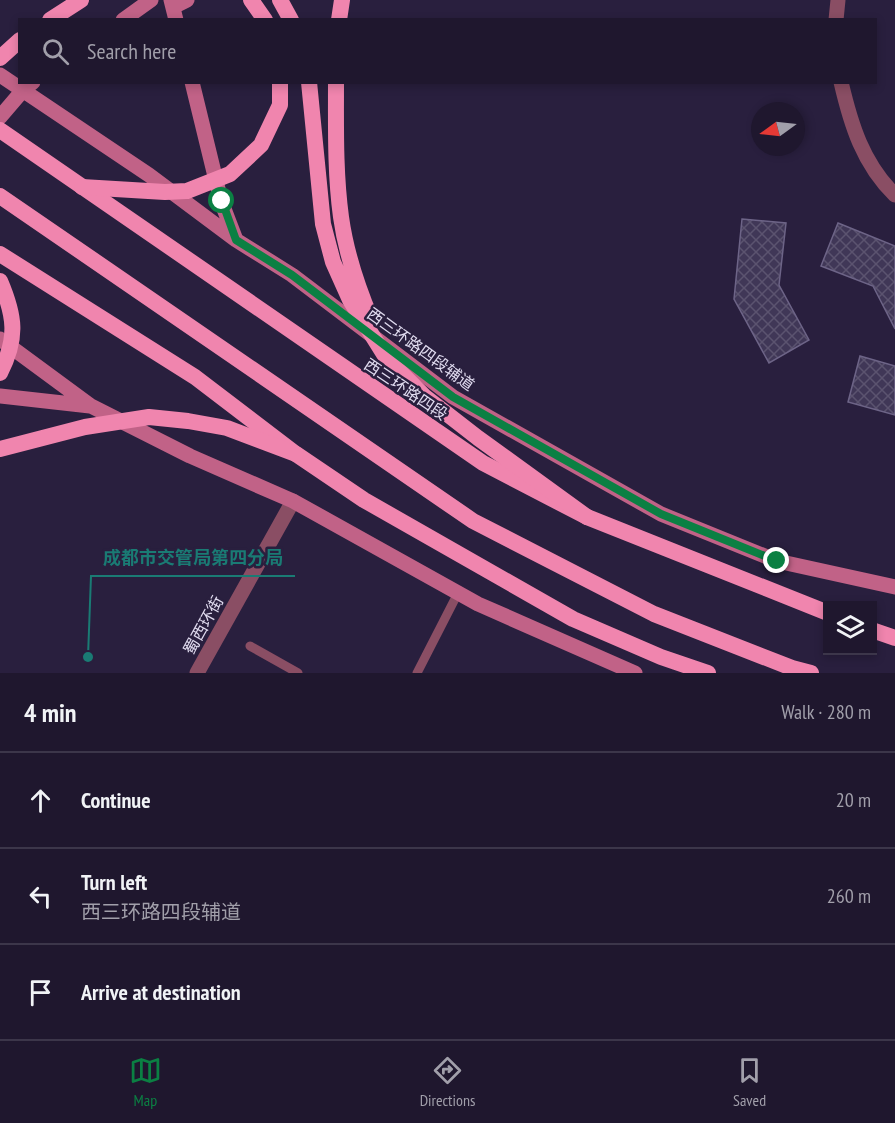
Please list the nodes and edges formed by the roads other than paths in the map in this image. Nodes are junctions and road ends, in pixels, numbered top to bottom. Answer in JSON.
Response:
{"nodes":[{"id":1,"x":69,"y":0,"type":"edge"},
{"id":2,"x":81,"y":0,"type":"edge"},
{"id":3,"x":151,"y":0,"type":"edge"},
{"id":4,"x":251,"y":0,"type":"edge"},
{"id":5,"x":280,"y":0,"type":"edge"},
{"id":6,"x":342,"y":0,"type":"edge"},
{"id":7,"x":838,"y":0,"type":"edge"},
{"id":8,"x":47,"y":18,"type":"edge"},
{"id":9,"x":53,"y":18,"type":"edge"},
{"id":10,"x":126,"y":18,"type":"edge"},
{"id":11,"x":264,"y":18,"type":"edge"},
{"id":12,"x":290,"y":18,"type":"edge"},
{"id":13,"x":339,"y":18,"type":"edge"},
{"id":14,"x":836,"y":18,"type":"edge"},
{"id":15,"x":18,"y":42,"type":"edge"},
{"id":16,"x":0,"y":58,"type":"edge"},
{"id":17,"x":0,"y":75,"type":"edge"},
{"id":18,"x":18,"y":82,"type":"edge"},
{"id":19,"x":193,"y":84,"type":"edge"},
{"id":20,"x":280,"y":84,"type":"edge"},
{"id":21,"x":309,"y":84,"type":"edge"},
{"id":22,"x":336,"y":84,"type":"edge"},
{"id":23,"x":841,"y":84,"type":"edge"},
{"id":24,"x":28,"y":86,"type":"edge"},
{"id":25,"x":0,"y":117,"type":"edge"},
{"id":26,"x":0,"y":130,"type":"edge"},
{"id":27,"x":82,"y":187,"type":"junction"},
{"id":28,"x":895,"y":195,"type":"edge"},
{"id":29,"x":0,"y":196,"type":"edge"},
{"id":30,"x":236,"y":240,"type":"junction"},
{"id":31,"x":0,"y":254,"type":"edge"},
{"id":32,"x":0,"y":281,"type":"edge"},
{"id":33,"x":0,"y":339,"type":"edge"},
{"id":34,"x":387,"y":359,"type":"junction"},
{"id":35,"x":0,"y":373,"type":"edge"},
{"id":36,"x":0,"y":396,"type":"edge"},
{"id":37,"x":91,"y":406,"type":"junction"},
{"id":38,"x":0,"y":449,"type":"edge"},
{"id":39,"x":296,"y":454,"type":"junction"},
{"id":40,"x":292,"y":501,"type":"junction"},
{"id":41,"x":587,"y":518,"type":"junction"},
{"id":42,"x":895,"y":587,"type":"edge"},
{"id":43,"x":458,"y":593,"type":"junction"},
{"id":44,"x":823,"y":611,"type":"edge"},
{"id":45,"x":877,"y":631,"type":"edge"},
{"id":46,"x":895,"y":638,"type":"edge"},
{"id":47,"x":250,"y":646,"type":"dead end"},
{"id":48,"x":197,"y":673,"type":"edge"},
{"id":49,"x":298,"y":673,"type":"edge"},
{"id":50,"x":417,"y":673,"type":"edge"},
{"id":51,"x":635,"y":673,"type":"edge"},
{"id":52,"x":708,"y":673,"type":"edge"},
{"id":53,"x":811,"y":673,"type":"edge"}],
"edges":[{"from":1,"to":8,"type":"highway"},
{"from":2,"to":9,"type":"highway"},
{"from":3,"to":10,"type":"main road"},
{"from":4,"to":11,"type":"highway"},
{"from":5,"to":12,"type":"highway"},
{"from":6,"to":13,"type":"highway"},
{"from":7,"to":14,"type":"street"},
{"from":15,"to":16,"type":"highway"},
{"from":17,"to":18,"type":"main road","name":"西三环路四段辅道"},
{"from":19,"to":30,"type":"main road"},
{"from":20,"to":27,"type":"highway","bridge":true},
{"from":21,"to":34,"type":"highway","bridge":true},
{"from":22,"to":34,"type":"highway","bridge":true},
{"from":23,"to":28,"type":"street"},
{"from":24,"to":25,"type":"main road"},
{"from":24,"to":30,"type":"main road","name":"西三环路四段辅道"},
{"from":26,"to":27,"type":"highway","name":"西三环路四段"},
{"from":27,"to":41,"type":"highway","name":"西三环路四段","bridge":true},
{"from":29,"to":53,"type":"highway"},
{"from":30,"to":42,"type":"main road","name":"西三环路四段辅道"},
{"from":31,"to":39,"type":"highway","bridge":true},
{"from":32,"to":35,"type":"highway","bridge":true},
{"from":33,"to":37,"type":"main road"},
{"from":34,"to":41,"type":"highway","bridge":true},
{"from":36,"to":37,"type":"main road"},
{"from":37,"to":40,"type":"main road"},
{"from":38,"to":39,"type":"highway","bridge":true},
{"from":39,"to":52,"type":"highway"},
{"from":40,"to":43,"type":"main road"},
{"from":40,"to":48,"type":"street","name":"蜀西环街"},
{"from":41,"to":44,"type":"highway","name":"西三环路四段"},
{"from":43,"to":50,"type":"lane"},
{"from":43,"to":51,"type":"main road"},
{"from":45,"to":46,"type":"highway"},
{"from":47,"to":49,"type":"lane"}]}
